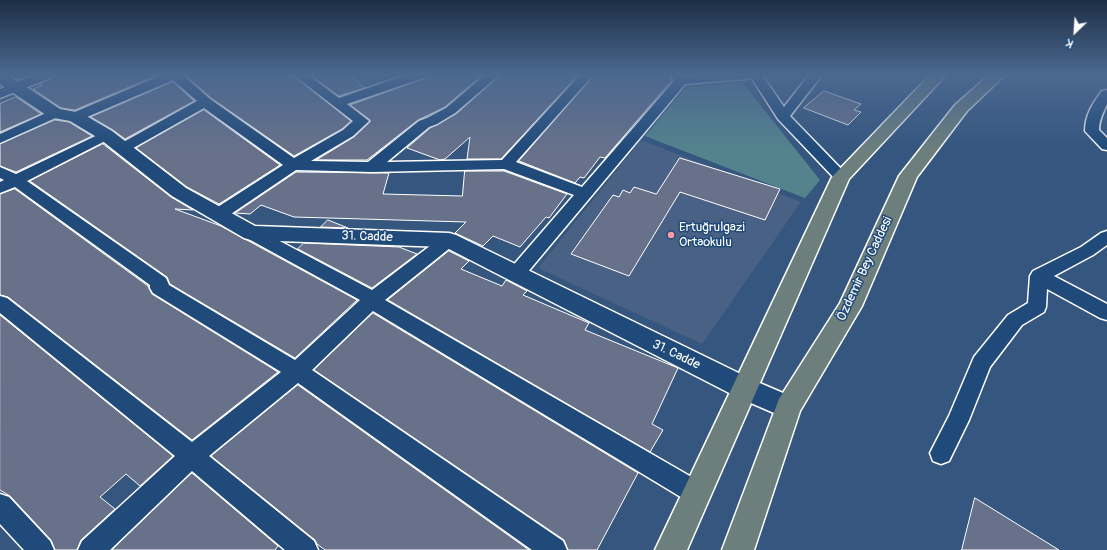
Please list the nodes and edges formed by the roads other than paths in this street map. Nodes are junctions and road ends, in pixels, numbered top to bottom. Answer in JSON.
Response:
{"nodes":[{"id":1,"x":31,"y":101,"type":"edge"},
{"id":2,"x":114,"y":101,"type":"edge"},
{"id":3,"x":343,"y":101,"type":"edge"},
{"id":4,"x":461,"y":101,"type":"edge"},
{"id":5,"x":564,"y":101,"type":"edge"},
{"id":6,"x":661,"y":101,"type":"edge"},
{"id":7,"x":773,"y":101,"type":"edge"},
{"id":8,"x":795,"y":101,"type":"edge"},
{"id":9,"x":914,"y":101,"type":"edge"},
{"id":10,"x":969,"y":101,"type":"edge"},
{"id":11,"x":1102,"y":101,"type":"edge"},
{"id":12,"x":205,"y":102,"type":"joint"},
{"id":13,"x":339,"y":102,"type":"joint"},
{"id":14,"x":55,"y":114,"type":"junction"},
{"id":15,"x":783,"y":116,"type":"junction"},
{"id":16,"x":76,"y":117,"type":"junction"},
{"id":17,"x":106,"y":135,"type":"junction"},
{"id":18,"x":0,"y":140,"type":"edge"},
{"id":19,"x":1107,"y":146,"type":"edge"},
{"id":20,"x":123,"y":148,"type":"junction"},
{"id":21,"x":506,"y":164,"type":"junction"},
{"id":22,"x":293,"y":165,"type":"junction"},
{"id":23,"x":372,"y":167,"type":"junction"},
{"id":24,"x":841,"y":177,"type":"junction"},
{"id":25,"x":5,"y":180,"type":"edge"},
{"id":26,"x":586,"y":194,"type":"junction"},
{"id":27,"x":220,"y":214,"type":"junction"},
{"id":28,"x":251,"y":232,"type":"junction"},
{"id":29,"x":1107,"y":237,"type":"edge"},
{"id":30,"x":449,"y":240,"type":"junction"},
{"id":31,"x":516,"y":274,"type":"junction"},
{"id":32,"x":1039,"y":276,"type":"junction"},
{"id":33,"x":371,"y":302,"type":"junction"},
{"id":34,"x":0,"y":303,"type":"edge"},
{"id":35,"x":1107,"y":313,"type":"edge"},
{"id":36,"x":297,"y":371,"type":"junction"},
{"id":37,"x":746,"y":389,"type":"junction"},
{"id":38,"x":788,"y":407,"type":"junction"},
{"id":39,"x":941,"y":453,"type":"dead end"},
{"id":40,"x":192,"y":456,"type":"junction"},
{"id":41,"x":698,"y":494,"type":"junction"},
{"id":42,"x":0,"y":506,"type":"edge"},
{"id":43,"x":41,"y":550,"type":"edge"},
{"id":44,"x":91,"y":550,"type":"edge"},
{"id":45,"x":305,"y":550,"type":"edge"},
{"id":46,"x":554,"y":550,"type":"edge"},
{"id":47,"x":671,"y":550,"type":"edge"},
{"id":48,"x":738,"y":550,"type":"edge"}],
"edges":[{"from":1,"to":14,"type":"street","name":"31. Cadde"},
{"from":2,"to":16,"type":"street"},
{"from":3,"to":13,"type":"street"},
{"from":4,"to":23,"type":"street"},
{"from":5,"to":21,"type":"street"},
{"from":6,"to":26,"type":"street"},
{"from":7,"to":15,"type":"street"},
{"from":8,"to":15,"type":"street"},
{"from":9,"to":24,"type":"main road"},
{"from":10,"to":38,"type":"main road","name":"Özdemir Bey Caddesi"},
{"from":11,"to":19,"type":"street"},
{"from":12,"to":20,"type":"street"},
{"from":12,"to":22,"type":"street"},
{"from":13,"to":22,"type":"street"},
{"from":14,"to":16,"type":"street","name":"31. Cadde"},
{"from":14,"to":18,"type":"street"},
{"from":15,"to":24,"type":"street"},
{"from":16,"to":17,"type":"street","name":"31. Cadde"},
{"from":17,"to":20,"type":"street","name":"31. Cadde"},
{"from":17,"to":25,"type":"street"},
{"from":20,"to":27,"type":"street","name":"31. Cadde"},
{"from":21,"to":23,"type":"street"},
{"from":21,"to":26,"type":"street"},
{"from":22,"to":23,"type":"street"},
{"from":22,"to":27,"type":"street"},
{"from":24,"to":37,"type":"main road"},
{"from":25,"to":36,"type":"street"},
{"from":26,"to":31,"type":"street"},
{"from":27,"to":28,"type":"street","name":"31. Cadde"},
{"from":28,"to":30,"type":"street","name":"31. Cadde"},
{"from":28,"to":33,"type":"street"},
{"from":29,"to":32,"type":"street"},
{"from":30,"to":31,"type":"street","name":"31. Cadde"},
{"from":30,"to":33,"type":"street"},
{"from":31,"to":37,"type":"street","name":"31. Cadde"},
{"from":32,"to":35,"type":"street"},
{"from":32,"to":39,"type":"street"},
{"from":33,"to":36,"type":"street"},
{"from":33,"to":41,"type":"street"},
{"from":34,"to":40,"type":"street"},
{"from":36,"to":40,"type":"street"},
{"from":36,"to":46,"type":"street"},
{"from":37,"to":38,"type":"street","name":"31. Cadde"},
{"from":37,"to":41,"type":"main road"},
{"from":38,"to":48,"type":"main road","name":"Özdemir Bey Caddesi"},
{"from":40,"to":44,"type":"street"},
{"from":40,"to":45,"type":"street"},
{"from":41,"to":47,"type":"main road"},
{"from":42,"to":43,"type":"street"}]}
